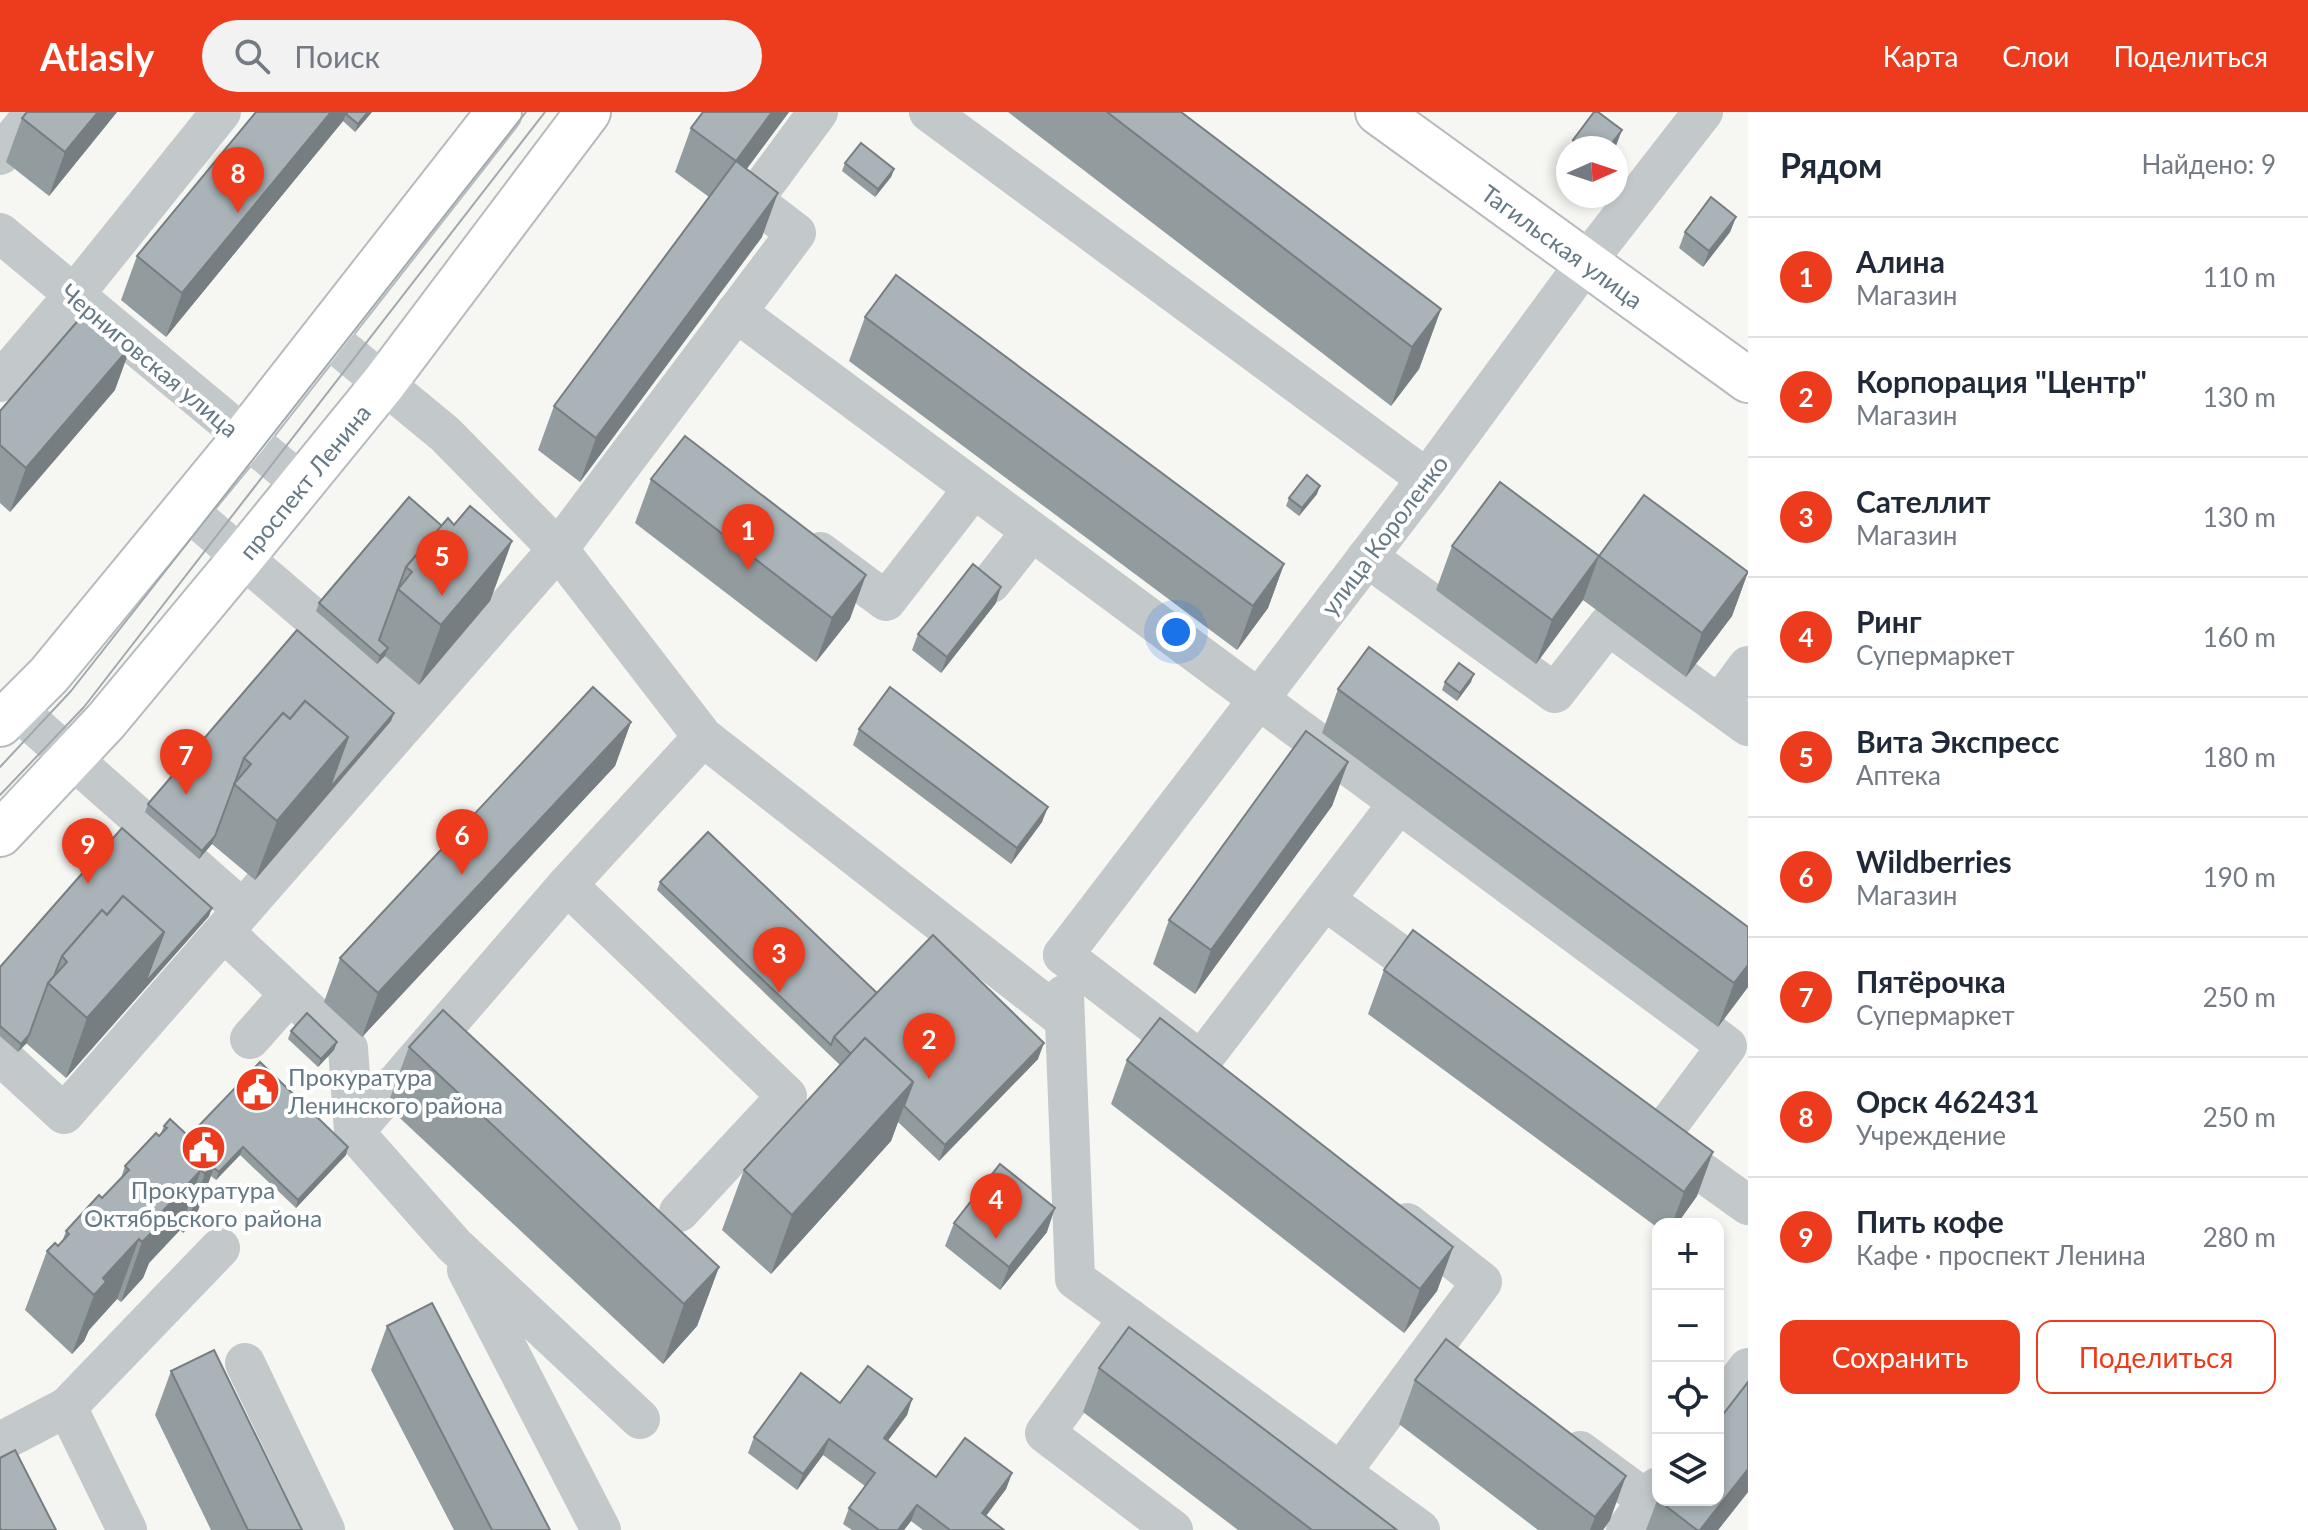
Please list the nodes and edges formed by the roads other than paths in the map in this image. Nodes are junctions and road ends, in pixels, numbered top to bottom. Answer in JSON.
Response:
{"nodes":[{"id":1,"x":35,"y":112,"type":"edge"},
{"id":2,"x":221,"y":112,"type":"edge"},
{"id":3,"x":499,"y":112,"type":"edge"},
{"id":4,"x":588,"y":112,"type":"edge"},
{"id":5,"x":818,"y":112,"type":"edge"},
{"id":6,"x":929,"y":112,"type":"edge"},
{"id":7,"x":1378,"y":112,"type":"edge"},
{"id":8,"x":1703,"y":112,"type":"edge"},
{"id":9,"x":0,"y":155,"type":"edge"},
{"id":10,"x":0,"y":233,"type":"edge"},
{"id":11,"x":1587,"y":261,"type":"junction"},
{"id":12,"x":73,"y":296,"type":"junction"},
{"id":13,"x":736,"y":312,"type":"junction"},
{"id":14,"x":325,"y":335,"type":"junction"},
{"id":15,"x":1748,"y":380,"type":"edge"},
{"id":16,"x":0,"y":382,"type":"edge"},
{"id":17,"x":384,"y":383,"type":"junction"},
{"id":18,"x":244,"y":438,"type":"junction"},
{"id":19,"x":1427,"y":479,"type":"junction"},
{"id":20,"x":302,"y":484,"type":"junction"},
{"id":21,"x":973,"y":489,"type":"junction"},
{"id":22,"x":186,"y":509,"type":"junction"},
{"id":23,"x":787,"y":527,"type":"edge"},
{"id":24,"x":1031,"y":532,"type":"junction"},
{"id":25,"x":558,"y":549,"type":"junction"},
{"id":26,"x":243,"y":556,"type":"junction"},
{"id":27,"x":1367,"y":557,"type":"junction"},
{"id":28,"x":991,"y":583,"type":"edge"},
{"id":29,"x":1748,"y":666,"type":"edge"},
{"id":30,"x":1258,"y":700,"type":"junction"},
{"id":31,"x":418,"y":708,"type":"junction"},
{"id":32,"x":1734,"y":715,"type":"edge"},
{"id":33,"x":8,"y":717,"type":"edge"},
{"id":34,"x":703,"y":737,"type":"junction"},
{"id":35,"x":72,"y":759,"type":"junction"},
{"id":36,"x":1398,"y":804,"type":"junction"},
{"id":37,"x":6,"y":816,"type":"edge"},
{"id":38,"x":567,"y":885,"type":"junction"},
{"id":39,"x":1326,"y":901,"type":"junction"},
{"id":40,"x":233,"y":921,"type":"junction"},
{"id":41,"x":1063,"y":955,"type":"junction"},
{"id":42,"x":289,"y":995,"type":"junction"},
{"id":43,"x":1466,"y":1002,"type":"edge"},
{"id":44,"x":1065,"y":1020,"type":"junction"},
{"id":45,"x":250,"y":1039,"type":"dead end"},
{"id":46,"x":0,"y":1055,"type":"edge"},
{"id":47,"x":354,"y":1132,"type":"junction"},
{"id":48,"x":1384,"y":1205,"type":"edge"},
{"id":49,"x":1748,"y":1205,"type":"edge"},
{"id":50,"x":679,"y":1212,"type":"dead end"},
{"id":51,"x":454,"y":1245,"type":"junction"},
{"id":52,"x":220,"y":1248,"type":"dead end"},
{"id":53,"x":1129,"y":1318,"type":"junction"},
{"id":54,"x":245,"y":1363,"type":"dead end"},
{"id":55,"x":1748,"y":1368,"type":"edge"},
{"id":56,"x":1724,"y":1400,"type":"edge"},
{"id":57,"x":67,"y":1407,"type":"junction"},
{"id":58,"x":640,"y":1419,"type":"dead end"},
{"id":59,"x":1547,"y":1428,"type":"edge"},
{"id":60,"x":0,"y":1442,"type":"edge"},
{"id":61,"x":1341,"y":1472,"type":"junction"},
{"id":62,"x":1644,"y":1506,"type":"edge"},
{"id":63,"x":127,"y":1530,"type":"edge"},
{"id":64,"x":325,"y":1530,"type":"edge"},
{"id":65,"x":601,"y":1530,"type":"edge"},
{"id":66,"x":1173,"y":1530,"type":"edge"},
{"id":67,"x":1420,"y":1530,"type":"edge"}],
"edges":[{"from":1,"to":9,"type":"street"},
{"from":2,"to":12,"type":"street"},
{"from":3,"to":14,"type":"main road"},
{"from":4,"to":17,"type":"main road","name":"проспект Ленина"},
{"from":5,"to":13,"type":"street"},
{"from":6,"to":19,"type":"street"},
{"from":7,"to":11,"type":"main road","name":"Тагильская улица"},
{"from":8,"to":11,"type":"street","name":"улица Короленко"},
{"from":10,"to":12,"type":"street","name":"Черниговская улица"},
{"from":11,"to":15,"type":"main road","name":"Тагильская улица"},
{"from":11,"to":19,"type":"street","name":"улица Короленко"},
{"from":12,"to":16,"type":"street"},
{"from":12,"to":18,"type":"street","name":"Черниговская улица"},
{"from":13,"to":21,"type":"street"},
{"from":13,"to":25,"type":"street"},
{"from":14,"to":17,"type":"street"},
{"from":14,"to":18,"type":"main road"},
{"from":17,"to":20,"type":"main road","name":"проспект Ленина"},
{"from":17,"to":25,"type":"street"},
{"from":18,"to":20,"type":"street","name":"Черниговская улица"},
{"from":18,"to":22,"type":"main road"},
{"from":19,"to":27,"type":"street","name":"улица Короленко"},
{"from":20,"to":26,"type":"main road","name":"проспект Ленина"},
{"from":21,"to":23,"type":"street"},
{"from":21,"to":24,"type":"street"},
{"from":22,"to":26,"type":"street"},
{"from":22,"to":33,"type":"main road"},
{"from":24,"to":28,"type":"street"},
{"from":24,"to":30,"type":"street"},
{"from":25,"to":31,"type":"street"},
{"from":25,"to":34,"type":"street"},
{"from":26,"to":31,"type":"street"},
{"from":26,"to":35,"type":"main road","name":"проспект Ленина"},
{"from":27,"to":30,"type":"street","name":"улица Короленко"},
{"from":27,"to":32,"type":"street"},
{"from":29,"to":32,"type":"street"},
{"from":30,"to":36,"type":"street"},
{"from":30,"to":41,"type":"street","name":"улица Короленко"},
{"from":31,"to":40,"type":"street"},
{"from":33,"to":35,"type":"street"},
{"from":34,"to":38,"type":"street"},
{"from":34,"to":44,"type":"street"},
{"from":35,"to":37,"type":"main road","name":"проспект Ленина"},
{"from":35,"to":40,"type":"street"},
{"from":36,"to":39,"type":"street"},
{"from":36,"to":49,"type":"street"},
{"from":38,"to":47,"type":"street"},
{"from":38,"to":50,"type":"street"},
{"from":39,"to":41,"type":"street"},
{"from":39,"to":43,"type":"street"},
{"from":40,"to":42,"type":"street"},
{"from":40,"to":46,"type":"street"},
{"from":41,"to":44,"type":"street"},
{"from":42,"to":45,"type":"street"},
{"from":42,"to":47,"type":"street"},
{"from":44,"to":53,"type":"street"},
{"from":47,"to":51,"type":"street"},
{"from":48,"to":61,"type":"street"},
{"from":51,"to":58,"type":"street"},
{"from":51,"to":65,"type":"street"},
{"from":52,"to":57,"type":"street"},
{"from":53,"to":61,"type":"street"},
{"from":53,"to":66,"type":"street"},
{"from":54,"to":64,"type":"street"},
{"from":55,"to":56,"type":"street"},
{"from":57,"to":60,"type":"street"},
{"from":57,"to":63,"type":"street"},
{"from":59,"to":62,"type":"street"},
{"from":61,"to":67,"type":"street"}]}
